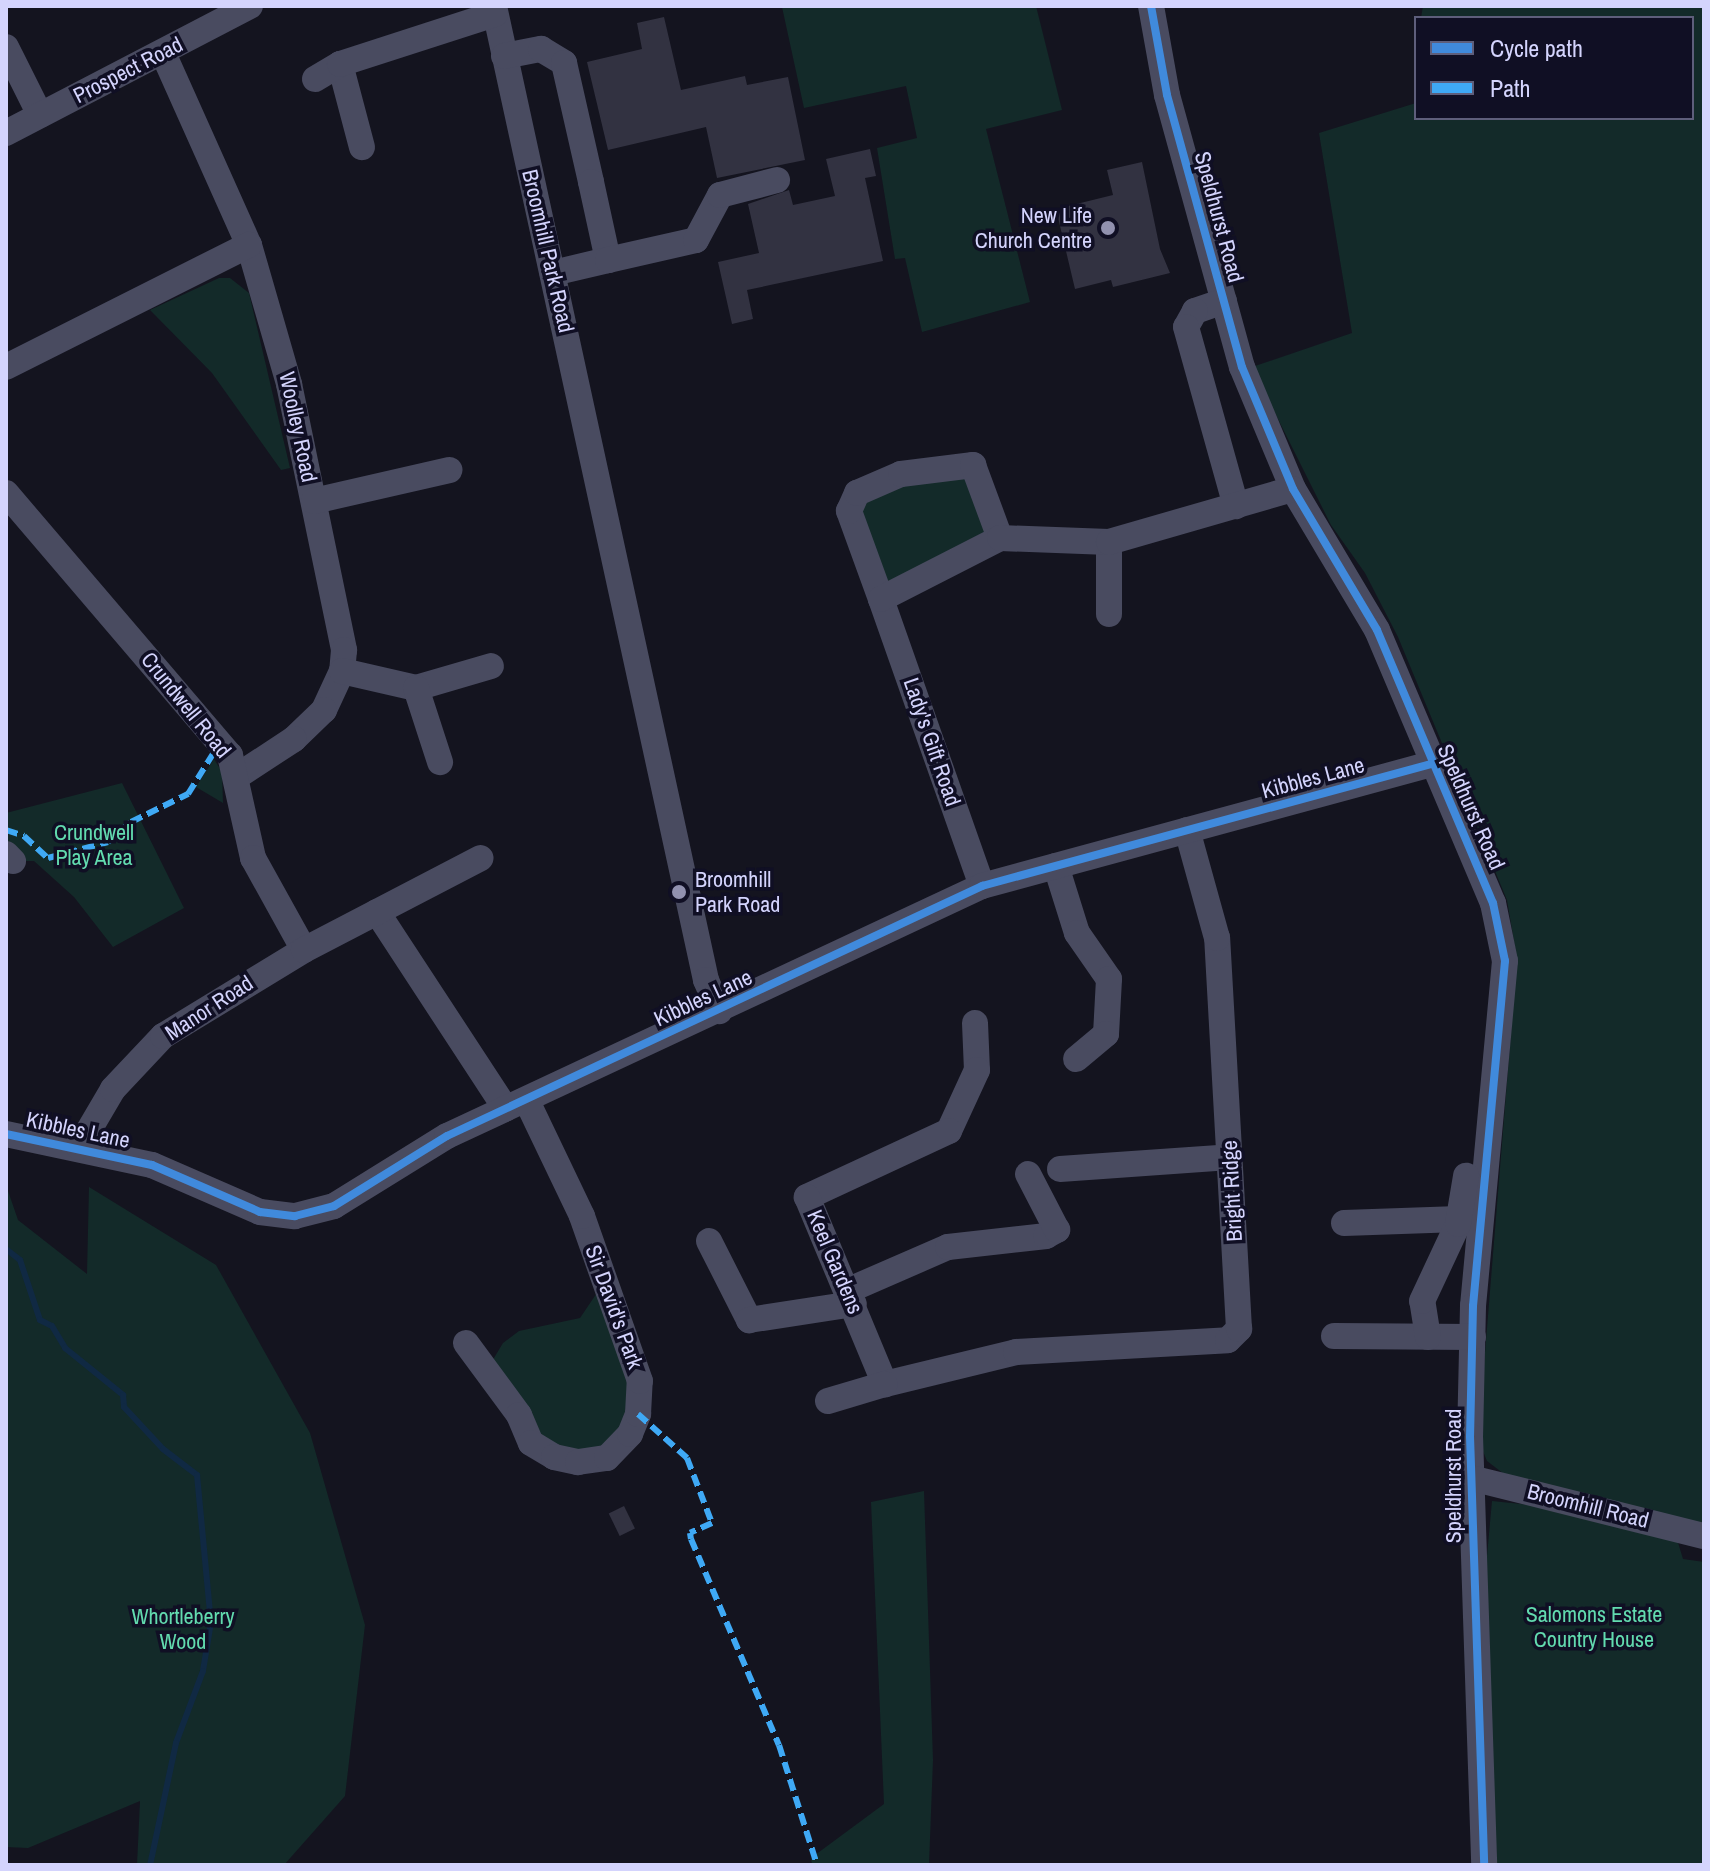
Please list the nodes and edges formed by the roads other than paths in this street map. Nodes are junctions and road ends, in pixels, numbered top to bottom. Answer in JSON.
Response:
{"nodes":[{"id":1,"x":250,"y":6,"type":"edge"},
{"id":2,"x":1151,"y":6,"type":"edge"},
{"id":3,"x":495,"y":10,"type":"edge"},
{"id":4,"x":6,"y":47,"type":"edge"},
{"id":5,"x":163,"y":53,"type":"junction"},
{"id":6,"x":504,"y":56,"type":"junction"},
{"id":7,"x":340,"y":64,"type":"junction"},
{"id":8,"x":315,"y":79,"type":"dead end"},
{"id":9,"x":40,"y":115,"type":"junction"},
{"id":10,"x":6,"y":133,"type":"edge"},
{"id":11,"x":362,"y":147,"type":"dead end"},
{"id":12,"x":777,"y":180,"type":"dead end"},
{"id":13,"x":249,"y":245,"type":"junction"},
{"id":14,"x":608,"y":260,"type":"junction"},
{"id":15,"x":553,"y":273,"type":"junction"},
{"id":16,"x":1224,"y":301,"type":"junction"},
{"id":17,"x":6,"y":367,"type":"edge"},
{"id":18,"x":449,"y":470,"type":"dead end"},
{"id":19,"x":1293,"y":489,"type":"junction"},
{"id":20,"x":6,"y":493,"type":"edge"},
{"id":21,"x":314,"y":501,"type":"junction"},
{"id":22,"x":1236,"y":506,"type":"junction"},
{"id":23,"x":1000,"y":538,"type":"junction"},
{"id":24,"x":1109,"y":542,"type":"junction"},
{"id":25,"x":881,"y":599,"type":"junction"},
{"id":26,"x":1109,"y":614,"type":"dead end"},
{"id":27,"x":491,"y":666,"type":"dead end"},
{"id":28,"x":342,"y":671,"type":"junction"},
{"id":29,"x":416,"y":688,"type":"junction"},
{"id":30,"x":440,"y":762,"type":"dead end"},
{"id":31,"x":1431,"y":764,"type":"junction"},
{"id":32,"x":239,"y":775,"type":"junction"},
{"id":33,"x":1187,"y":830,"type":"junction"},
{"id":34,"x":481,"y":858,"type":"dead end"},
{"id":35,"x":1056,"y":866,"type":"junction"},
{"id":36,"x":982,"y":886,"type":"junction"},
{"id":37,"x":377,"y":912,"type":"junction"},
{"id":38,"x":304,"y":950,"type":"junction"},
{"id":39,"x":719,"y":1011,"type":"junction"},
{"id":40,"x":975,"y":1023,"type":"dead end"},
{"id":41,"x":1076,"y":1059,"type":"dead end"},
{"id":42,"x":517,"y":1105,"type":"junction"},
{"id":43,"x":6,"y":1134,"type":"edge"},
{"id":44,"x":79,"y":1147,"type":"junction"},
{"id":45,"x":1230,"y":1157,"type":"junction"},
{"id":46,"x":1060,"y":1169,"type":"dead end"},
{"id":47,"x":1028,"y":1174,"type":"dead end"},
{"id":48,"x":1466,"y":1176,"type":"dead end"},
{"id":49,"x":1459,"y":1219,"type":"junction"},
{"id":50,"x":1344,"y":1223,"type":"dead end"},
{"id":51,"x":709,"y":1241,"type":"dead end"},
{"id":52,"x":852,"y":1297,"type":"junction"},
{"id":53,"x":1334,"y":1336,"type":"dead end"},
{"id":54,"x":1428,"y":1337,"type":"junction"},
{"id":55,"x":1473,"y":1337,"type":"junction"},
{"id":56,"x":466,"y":1343,"type":"dead end"},
{"id":57,"x":885,"y":1384,"type":"junction"},
{"id":58,"x":828,"y":1401,"type":"dead end"},
{"id":59,"x":1471,"y":1478,"type":"junction"},
{"id":60,"x":1704,"y":1536,"type":"edge"},
{"id":61,"x":1484,"y":1865,"type":"edge"}],
"edges":[{"from":1,"to":5,"type":"street","name":"Prospect Road"},
{"from":2,"to":16,"type":"street","name":"Speldhurst Road"},
{"from":3,"to":6,"type":"street","name":"Broomhill Park Road"},
{"from":3,"to":7,"type":"street"},
{"from":4,"to":9,"type":"street"},
{"from":5,"to":9,"type":"street","name":"Prospect Road"},
{"from":5,"to":13,"type":"street","name":"Woolley Road"},
{"from":6,"to":14,"type":"street"},
{"from":6,"to":15,"type":"street","name":"Broomhill Park Road"},
{"from":7,"to":8,"type":"street"},
{"from":7,"to":11,"type":"street"},
{"from":9,"to":10,"type":"street","name":"Prospect Road"},
{"from":12,"to":14,"type":"street"},
{"from":13,"to":17,"type":"street"},
{"from":13,"to":21,"type":"street","name":"Woolley Road"},
{"from":14,"to":15,"type":"street"},
{"from":15,"to":39,"type":"street","name":"Broomhill Park Road"},
{"from":16,"to":19,"type":"street","name":"Speldhurst Road"},
{"from":16,"to":22,"type":"street"},
{"from":18,"to":21,"type":"street"},
{"from":19,"to":22,"type":"street"},
{"from":19,"to":31,"type":"street","name":"Speldhurst Road"},
{"from":20,"to":32,"type":"street","name":"Crundwell Road"},
{"from":21,"to":28,"type":"street","name":"Woolley Road"},
{"from":22,"to":24,"type":"street"},
{"from":23,"to":24,"type":"street"},
{"from":23,"to":25,"type":"street"},
{"from":23,"to":25,"type":"street","name":"Lady's Gift Road"},
{"from":24,"to":26,"type":"street"},
{"from":25,"to":36,"type":"street","name":"Lady's Gift Road"},
{"from":27,"to":29,"type":"street"},
{"from":28,"to":29,"type":"street"},
{"from":28,"to":32,"type":"street","name":"Woolley Road"},
{"from":29,"to":30,"type":"street"},
{"from":31,"to":33,"type":"street","name":"Kibbles Lane"},
{"from":31,"to":55,"type":"street","name":"Speldhurst Road"},
{"from":32,"to":38,"type":"street","name":"Crundwell Road"},
{"from":33,"to":35,"type":"street","name":"Kibbles Lane"},
{"from":33,"to":45,"type":"street","name":"Bright Ridge"},
{"from":34,"to":37,"type":"street","name":"Manor Road"},
{"from":35,"to":36,"type":"street","name":"Kibbles Lane"},
{"from":35,"to":41,"type":"street"},
{"from":36,"to":39,"type":"street","name":"Kibbles Lane"},
{"from":37,"to":38,"type":"street","name":"Manor Road"},
{"from":37,"to":42,"type":"street"},
{"from":38,"to":44,"type":"street","name":"Manor Road"},
{"from":39,"to":42,"type":"street","name":"Kibbles Lane"},
{"from":40,"to":52,"type":"street","name":"Keel Gardens"},
{"from":42,"to":44,"type":"street","name":"Kibbles Lane"},
{"from":42,"to":56,"type":"street","name":"Sir David's Park"},
{"from":43,"to":44,"type":"street","name":"Kibbles Lane"},
{"from":45,"to":46,"type":"street"},
{"from":45,"to":57,"type":"street","name":"Bright Ridge"},
{"from":47,"to":52,"type":"street"},
{"from":48,"to":49,"type":"street"},
{"from":49,"to":50,"type":"street"},
{"from":49,"to":54,"type":"street"},
{"from":51,"to":52,"type":"street"},
{"from":52,"to":57,"type":"street","name":"Keel Gardens"},
{"from":53,"to":54,"type":"street"},
{"from":54,"to":55,"type":"street"},
{"from":55,"to":59,"type":"street","name":"Speldhurst Road"},
{"from":57,"to":58,"type":"street"},
{"from":59,"to":60,"type":"street","name":"Broomhill Road"},
{"from":59,"to":61,"type":"street","name":"Speldhurst Road"}]}
